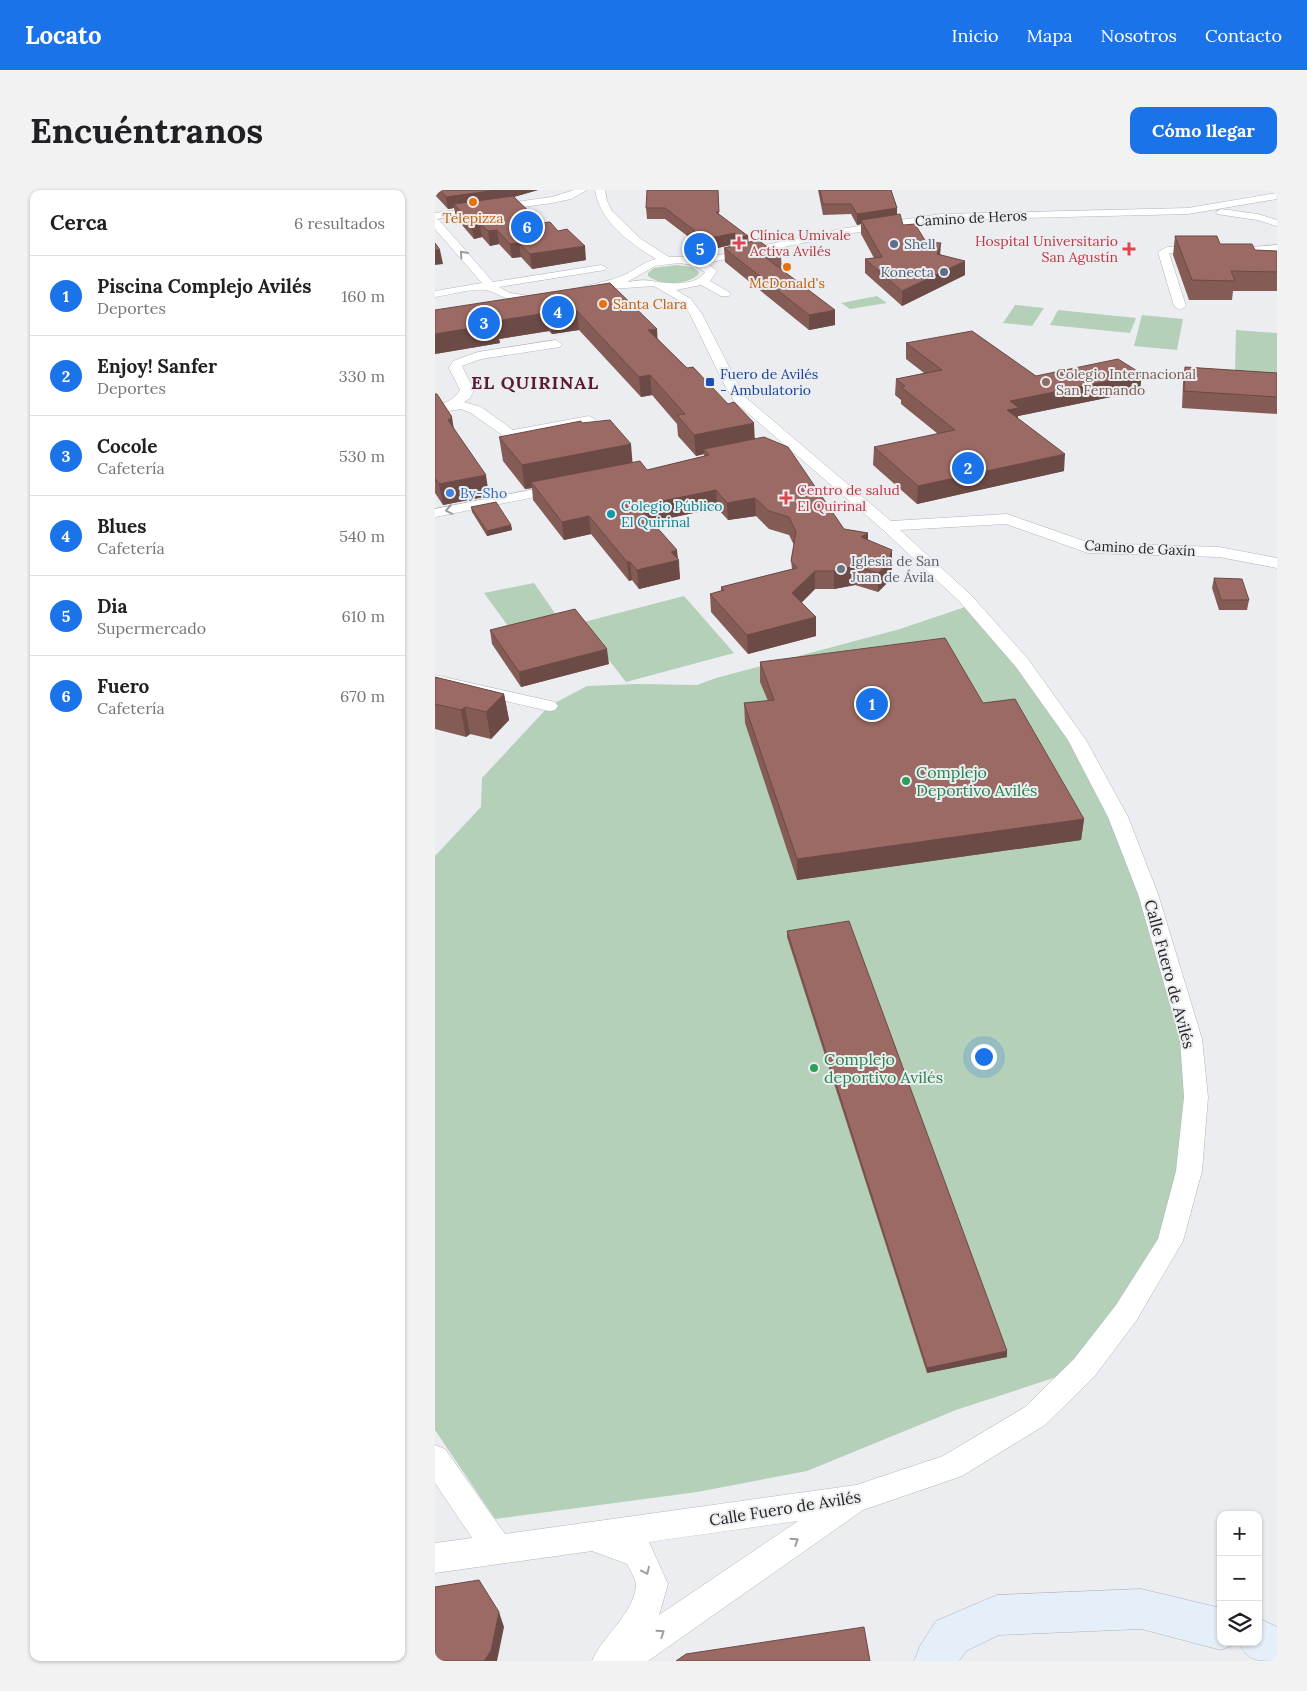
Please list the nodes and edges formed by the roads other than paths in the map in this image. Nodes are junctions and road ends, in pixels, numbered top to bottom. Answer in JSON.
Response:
{"nodes":[{"id":1,"x":558,"y":190,"type":"edge"},
{"id":2,"x":582,"y":190,"type":"edge"},
{"id":3,"x":599,"y":190,"type":"edge"},
{"id":4,"x":1277,"y":196,"type":"edge"},
{"id":5,"x":1226,"y":205,"type":"junction"},
{"id":6,"x":1200,"y":209,"type":"junction"},
{"id":7,"x":469,"y":211,"type":"junction"},
{"id":8,"x":1277,"y":211,"type":"edge"},
{"id":9,"x":435,"y":216,"type":"edge"},
{"id":10,"x":435,"y":222,"type":"edge"},
{"id":11,"x":1277,"y":222,"type":"edge"},
{"id":12,"x":1277,"y":248,"type":"edge"},
{"id":13,"x":757,"y":250,"type":"junction"},
{"id":14,"x":653,"y":258,"type":"junction"},
{"id":15,"x":719,"y":258,"type":"junction"},
{"id":16,"x":769,"y":258,"type":"edge"},
{"id":17,"x":688,"y":261,"type":"junction"},
{"id":18,"x":707,"y":267,"type":"junction"},
{"id":19,"x":601,"y":268,"type":"dead end"},
{"id":20,"x":636,"y":273,"type":"junction"},
{"id":21,"x":702,"y":281,"type":"junction"},
{"id":22,"x":656,"y":285,"type":"junction"},
{"id":23,"x":689,"y":285,"type":"junction"},
{"id":24,"x":605,"y":286,"type":"junction"},
{"id":25,"x":492,"y":287,"type":"junction"},
{"id":26,"x":575,"y":291,"type":"edge"},
{"id":27,"x":435,"y":294,"type":"edge"},
{"id":28,"x":725,"y":294,"type":"dead end"},
{"id":29,"x":531,"y":298,"type":"edge"},
{"id":30,"x":484,"y":299,"type":"dead end"},
{"id":31,"x":687,"y":301,"type":"junction"},
{"id":32,"x":1180,"y":306,"type":"dead end"},
{"id":33,"x":557,"y":344,"type":"dead end"},
{"id":34,"x":441,"y":408,"type":"edge"},
{"id":35,"x":589,"y":420,"type":"edge"},
{"id":36,"x":572,"y":486,"type":"edge"},
{"id":37,"x":435,"y":513,"type":"edge"},
{"id":38,"x":887,"y":526,"type":"junction"},
{"id":39,"x":1277,"y":563,"type":"edge"},
{"id":40,"x":435,"y":680,"type":"edge"},
{"id":41,"x":549,"y":706,"type":"dead end"},
{"id":42,"x":435,"y":1458,"type":"edge"},
{"id":43,"x":856,"y":1499,"type":"junction"},
{"id":44,"x":594,"y":1537,"type":"junction"},
{"id":45,"x":497,"y":1548,"type":"junction"},
{"id":46,"x":435,"y":1558,"type":"edge"},
{"id":47,"x":1217,"y":1629,"type":"edge"},
{"id":48,"x":1262,"y":1641,"type":"edge"},
{"id":49,"x":1277,"y":1650,"type":"edge"},
{"id":50,"x":608,"y":1661,"type":"edge"},
{"id":51,"x":620,"y":1661,"type":"edge"},
{"id":52,"x":935,"y":1661,"type":"edge"}],
"edges":[{"from":1,"to":7,"type":"street"},
{"from":2,"to":7,"type":"street"},
{"from":3,"to":14,"type":"street"},
{"from":4,"to":5,"type":"street","name":"Camino de Heros"},
{"from":5,"to":6,"type":"street","name":"Camino de Heros"},
{"from":5,"to":8,"type":"street"},
{"from":6,"to":11,"type":"street"},
{"from":6,"to":13,"type":"street","name":"Camino de Heros"},
{"from":7,"to":9,"type":"street"},
{"from":25,"to":10,"type":"street","one_way":true},
{"from":12,"to":32,"type":"street"},
{"from":13,"to":15,"type":"street","name":"Camino de Heros"},
{"from":13,"to":16,"type":"street"},
{"from":14,"to":17,"type":"street"},
{"from":14,"to":20,"type":"street"},
{"from":15,"to":17,"type":"street","name":"Camino de Heros"},
{"from":15,"to":18,"type":"street","name":"Camino de Heros"},
{"from":17,"to":18,"type":"street"},
{"from":18,"to":21,"type":"street"},
{"from":19,"to":25,"type":"street"},
{"from":20,"to":22,"type":"street","name":"Calle Fuero de Avilés"},
{"from":20,"to":24,"type":"street"},
{"from":21,"to":23,"type":"street"},
{"from":21,"to":28,"type":"street"},
{"from":22,"to":23,"type":"street"},
{"from":22,"to":24,"type":"street"},
{"from":22,"to":31,"type":"street","name":"Calle Fuero de Avilés"},
{"from":23,"to":31,"type":"street"},
{"from":24,"to":26,"type":"street"},
{"from":25,"to":27,"type":"street"},
{"from":25,"to":29,"type":"street"},
{"from":25,"to":30,"type":"street"},
{"from":31,"to":38,"type":"street","name":"Calle Fuero de Avilés"},
{"from":33,"to":34,"type":"street"},
{"from":34,"to":35,"type":"street"},
{"from":36,"to":37,"type":"street","one_way":true},
{"from":38,"to":39,"type":"street","name":"Camino de Gaxín"},
{"from":38,"to":43,"type":"street","name":"Calle Fuero de Avilés"},
{"from":40,"to":41,"type":"street"},
{"from":42,"to":45,"type":"street"},
{"from":43,"to":44,"type":"street","name":"Calle Fuero de Avilés"},
{"from":51,"to":43,"type":"street","one_way":true},
{"from":44,"to":45,"type":"street","name":"Calle Fuero de Avilés"},
{"from":44,"to":50,"type":"street","one_way":true},
{"from":45,"to":46,"type":"street","name":"Calle Fuero de Avilés"},
{"from":47,"to":52,"type":"street"},
{"from":48,"to":49,"type":"street"}]}
